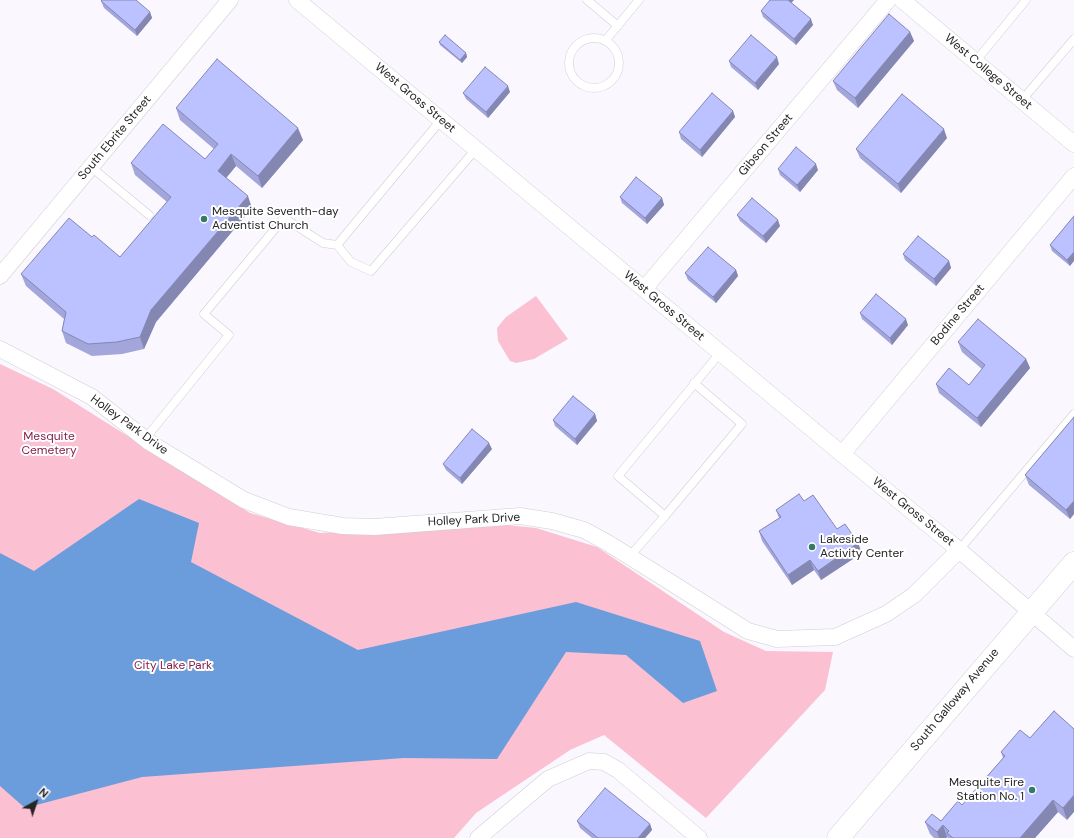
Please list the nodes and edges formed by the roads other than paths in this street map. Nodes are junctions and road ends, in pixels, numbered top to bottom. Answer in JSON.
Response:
{"nodes":[{"id":1,"x":230,"y":0,"type":"edge"},
{"id":2,"x":297,"y":0,"type":"edge"},
{"id":3,"x":587,"y":0,"type":"edge"},
{"id":4,"x":639,"y":0,"type":"edge"},
{"id":5,"x":888,"y":0,"type":"edge"},
{"id":6,"x":902,"y":0,"type":"edge"},
{"id":7,"x":1026,"y":0,"type":"edge"},
{"id":8,"x":618,"y":26,"type":"junction"},
{"id":9,"x":1074,"y":39,"type":"edge"},
{"id":10,"x":605,"y":41,"type":"junction"},
{"id":11,"x":975,"y":62,"type":"junction"},
{"id":12,"x":1022,"y":100,"type":"junction"},
{"id":13,"x":441,"y":120,"type":"junction"},
{"id":14,"x":1072,"y":139,"type":"edge"},
{"id":15,"x":476,"y":149,"type":"junction"},
{"id":16,"x":91,"y":166,"type":"junction"},
{"id":17,"x":1074,"y":176,"type":"edge"},
{"id":18,"x":149,"y":215,"type":"dead end"},
{"id":19,"x":337,"y":245,"type":"junction"},
{"id":20,"x":0,"y":276,"type":"edge"},
{"id":21,"x":644,"y":289,"type":"junction"},
{"id":22,"x":0,"y":349,"type":"edge"},
{"id":23,"x":720,"y":353,"type":"junction"},
{"id":24,"x":694,"y":383,"type":"junction"},
{"id":25,"x":1074,"y":414,"type":"edge"},
{"id":26,"x":145,"y":439,"type":"junction"},
{"id":27,"x":842,"y":454,"type":"junction"},
{"id":28,"x":665,"y":516,"type":"junction"},
{"id":29,"x":959,"y":550,"type":"junction"},
{"id":30,"x":630,"y":556,"type":"junction"},
{"id":31,"x":1074,"y":563,"type":"edge"},
{"id":32,"x":1030,"y":612,"type":"junction"},
{"id":33,"x":1074,"y":649,"type":"edge"},
{"id":34,"x":478,"y":838,"type":"edge"},
{"id":35,"x":700,"y":838,"type":"edge"},
{"id":36,"x":838,"y":838,"type":"edge"}],
"edges":[{"from":1,"to":16,"type":"street","name":"South Ebrite Street"},
{"from":2,"to":13,"type":"street","name":"West Gross Street"},
{"from":3,"to":8,"type":"lane"},
{"from":4,"to":8,"type":"lane"},
{"from":5,"to":21,"type":"street","name":"Gibson Street"},
{"from":6,"to":11,"type":"street","name":"West College Street"},
{"from":7,"to":11,"type":"lane"},
{"from":8,"to":10,"type":"lane"},
{"from":9,"to":12,"type":"lane"},
{"from":10,"to":10,"type":"lane"},
{"from":11,"to":12,"type":"street","name":"West College Street"},
{"from":12,"to":14,"type":"street","name":"West College Street"},
{"from":13,"to":15,"type":"street","name":"West Gross Street"},
{"from":13,"to":19,"type":"lane"},
{"from":15,"to":19,"type":"lane"},
{"from":15,"to":21,"type":"street","name":"West Gross Street"},
{"from":16,"to":18,"type":"lane"},
{"from":16,"to":20,"type":"street","name":"South Ebrite Street"},
{"from":17,"to":27,"type":"street","name":"Bodine Street"},
{"from":19,"to":26,"type":"lane"},
{"from":21,"to":23,"type":"street","name":"West Gross Street"},
{"from":22,"to":26,"type":"street","name":"Holley Park Drive"},
{"from":23,"to":24,"type":"lane"},
{"from":23,"to":27,"type":"street","name":"West Gross Street"},
{"from":24,"to":28,"type":"lane"},
{"from":24,"to":28,"type":"lane"},
{"from":25,"to":29,"type":"lane"},
{"from":26,"to":30,"type":"street","name":"Holley Park Drive"},
{"from":27,"to":29,"type":"street","name":"West Gross Street"},
{"from":28,"to":30,"type":"lane"},
{"from":29,"to":30,"type":"street","name":"Holley Park Drive"},
{"from":29,"to":32,"type":"street","name":"West Gross Street"},
{"from":31,"to":32,"type":"main road","name":"South Galloway Avenue"},
{"from":32,"to":33,"type":"street","name":"West Gross Street"},
{"from":32,"to":36,"type":"main road","name":"South Galloway Avenue"},
{"from":34,"to":35,"type":"street"}]}
